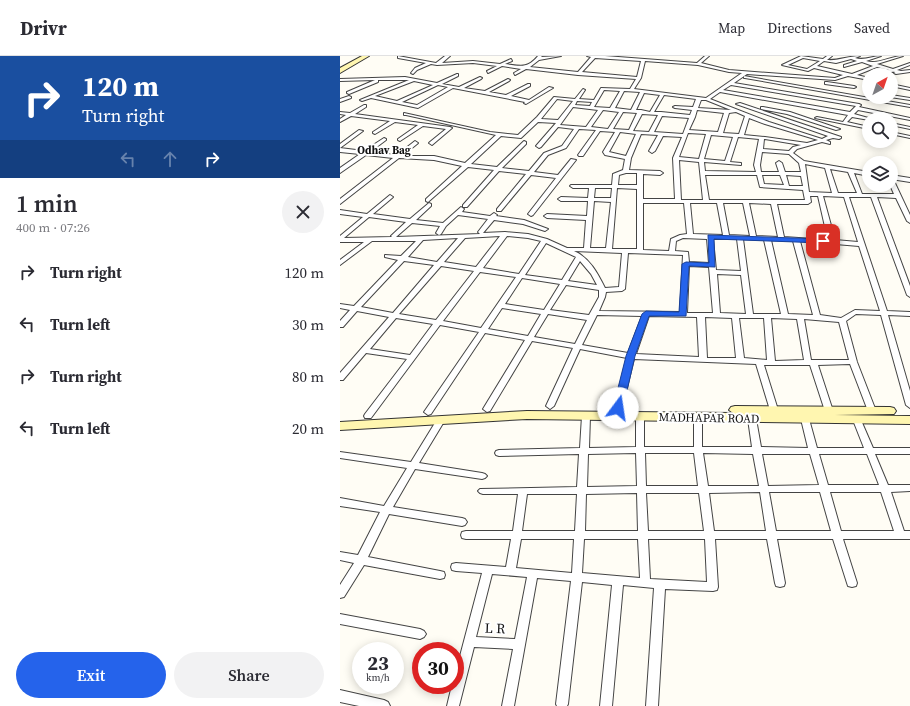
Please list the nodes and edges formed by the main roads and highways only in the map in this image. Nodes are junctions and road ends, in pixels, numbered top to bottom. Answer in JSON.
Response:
{"nodes":[{"id":1,"x":358,"y":56,"type":"edge"},
{"id":2,"x":366,"y":56,"type":"edge"},
{"id":3,"x":340,"y":66,"type":"edge"},
{"id":4,"x":340,"y":71,"type":"edge"},
{"id":5,"x":910,"y":411,"type":"edge"},
{"id":6,"x":340,"y":418,"type":"edge"},
{"id":7,"x":910,"y":420,"type":"edge"},
{"id":8,"x":340,"y":426,"type":"edge"}],
"edges":[{"from":1,"to":3,"type":"main road"},
{"from":2,"to":4,"type":"main road"},
{"from":5,"to":6,"type":"main road","name":"MADHAPAR ROAD"},
{"from":7,"to":8,"type":"main road","name":"MADHAPAR ROAD"}]}
